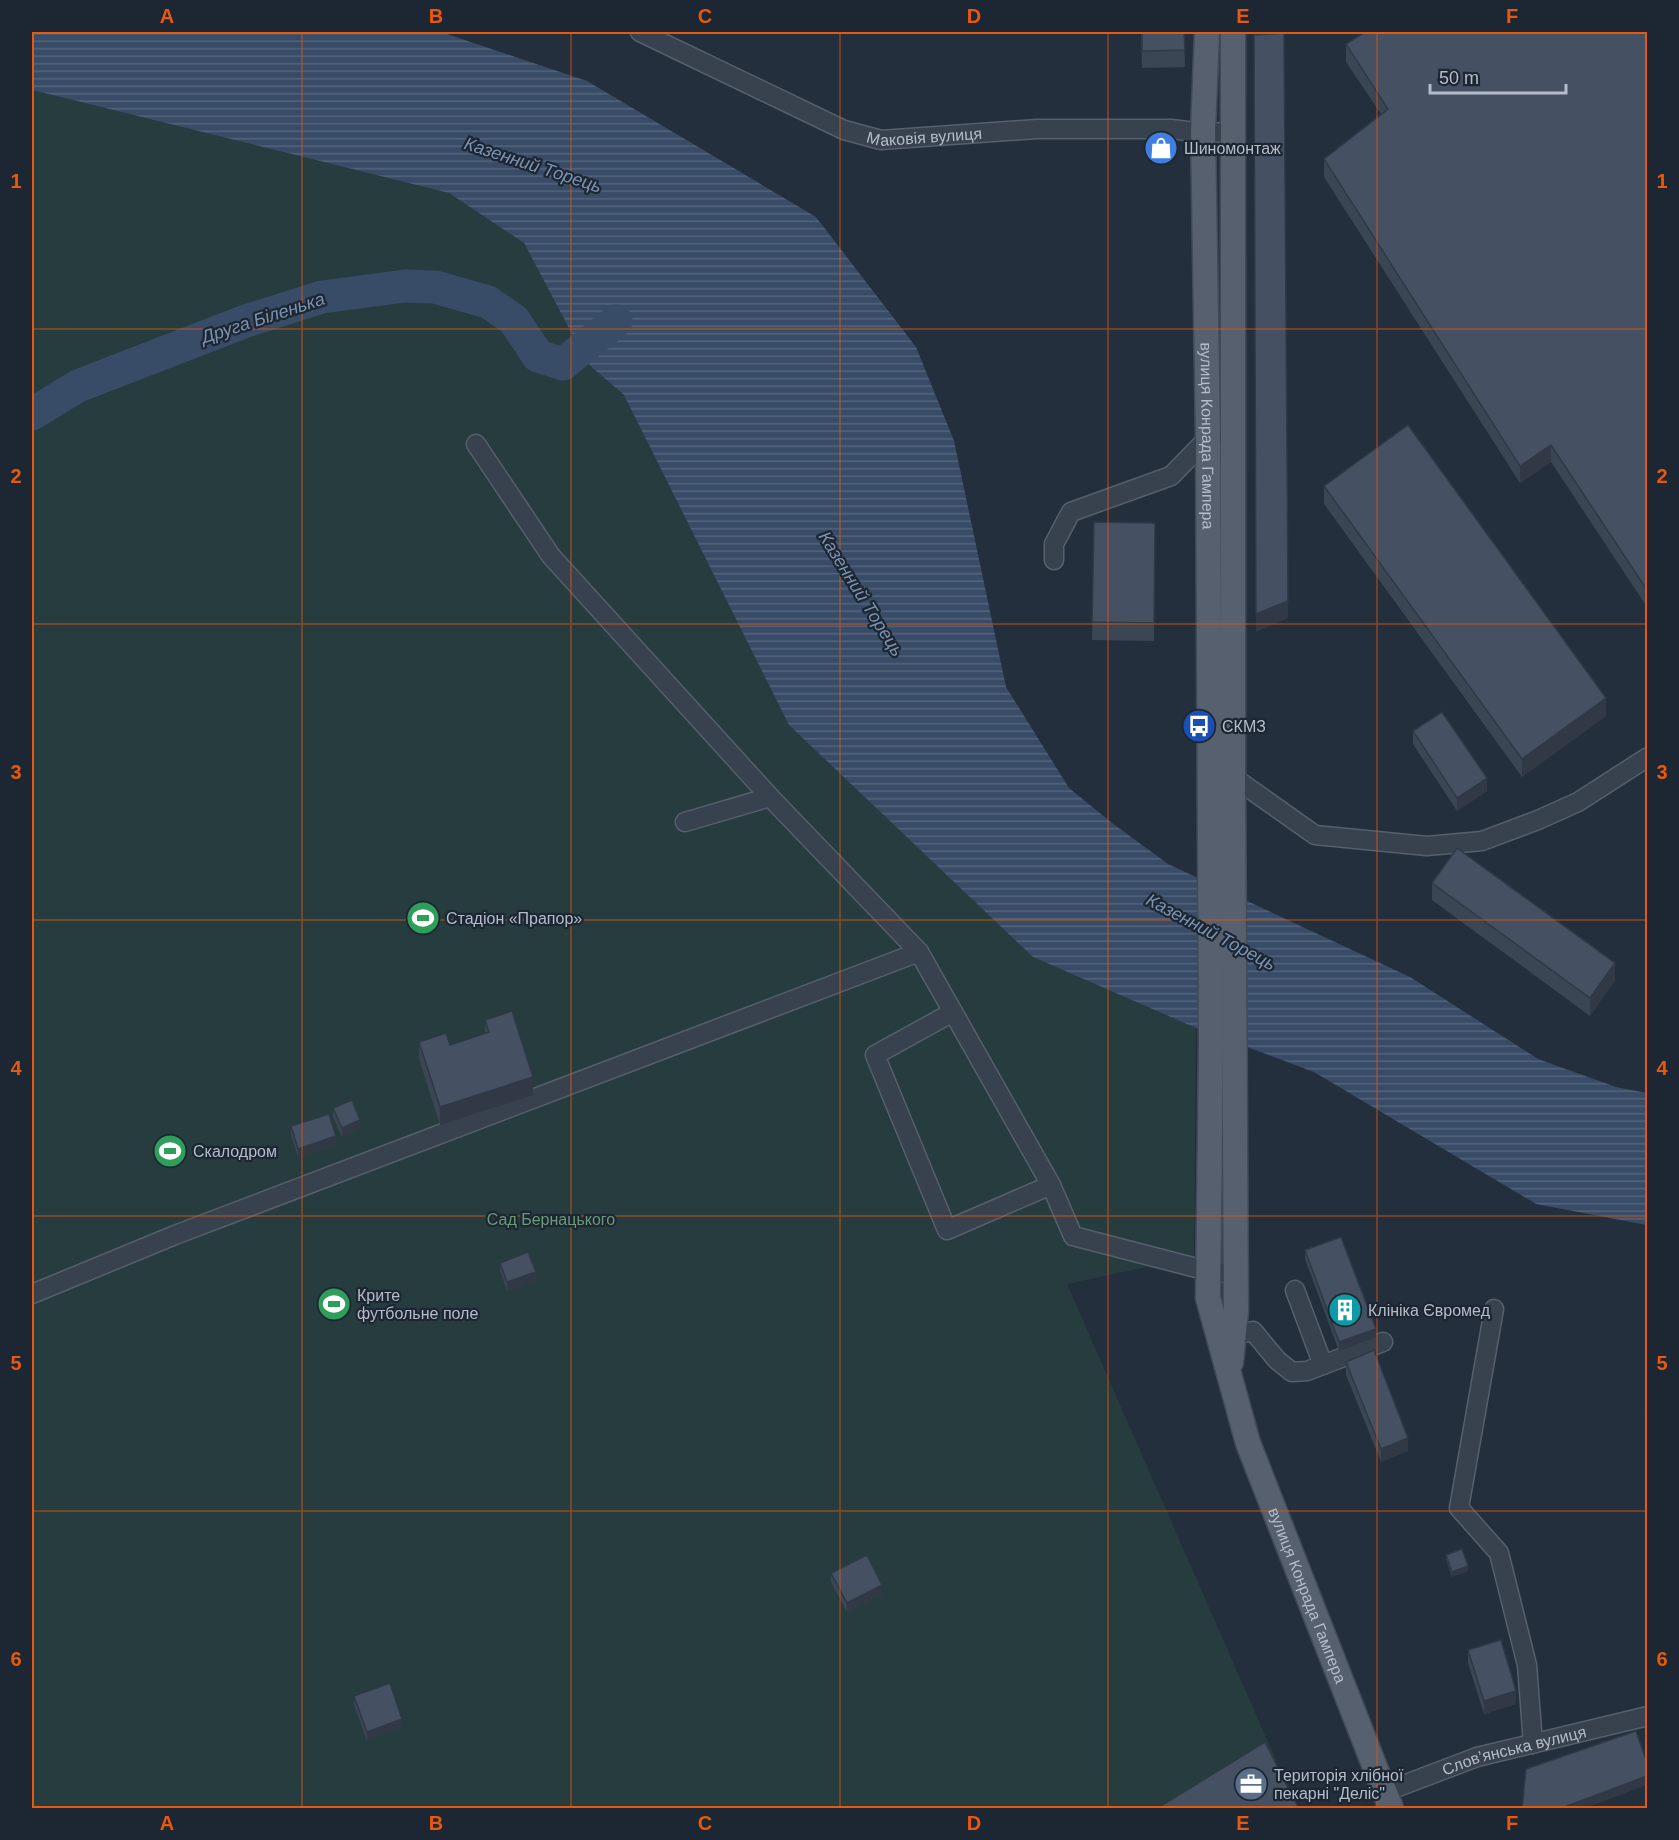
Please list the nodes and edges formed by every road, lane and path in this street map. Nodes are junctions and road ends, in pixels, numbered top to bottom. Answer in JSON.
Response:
{"nodes":[{"id":1,"x":640,"y":32,"type":"edge"},
{"id":2,"x":1207,"y":32,"type":"edge"},
{"id":3,"x":1233,"y":32,"type":"edge"},
{"id":4,"x":1232,"y":132,"type":"junction"},
{"id":5,"x":1203,"y":133,"type":"junction"},
{"id":6,"x":1208,"y":438,"type":"junction"},
{"id":7,"x":1233,"y":438,"type":"junction"},
{"id":8,"x":476,"y":444,"type":"dead end"},
{"id":9,"x":1054,"y":560,"type":"dead end"},
{"id":10,"x":1647,"y":757,"type":"edge"},
{"id":11,"x":1221,"y":777,"type":"junction"},
{"id":12,"x":770,"y":797,"type":"junction"},
{"id":13,"x":685,"y":822,"type":"dead end"},
{"id":14,"x":919,"y":952,"type":"junction"},
{"id":15,"x":953,"y":1012,"type":"junction"},
{"id":16,"x":1051,"y":1185,"type":"junction"},
{"id":17,"x":1208,"y":1271,"type":"junction"},
{"id":18,"x":1236,"y":1274,"type":"junction"},
{"id":19,"x":1295,"y":1290,"type":"dead end"},
{"id":20,"x":32,"y":1294,"type":"edge"},
{"id":21,"x":1494,"y":1309,"type":"dead end"},
{"id":22,"x":1233,"y":1335,"type":"junction"},
{"id":23,"x":1383,"y":1342,"type":"dead end"},
{"id":24,"x":1323,"y":1365,"type":"junction"},
{"id":25,"x":1229,"y":1379,"type":"junction"},
{"id":26,"x":1647,"y":1716,"type":"edge"},
{"id":27,"x":1533,"y":1744,"type":"junction"},
{"id":28,"x":1388,"y":1800,"type":"edge"}],
"edges":[{"from":1,"to":5,"type":"street","name":"Маковія вулиця"},
{"from":2,"to":5,"type":"main road","name":"вулиця Конрада Гампера"},
{"from":3,"to":4,"type":"main road","name":"вулиця Конрада Гампера"},
{"from":4,"to":5,"type":"street","name":"Маковія вулиця"},
{"from":4,"to":7,"type":"main road","name":"вулиця Конрада Гампера"},
{"from":5,"to":6,"type":"main road","name":"вулиця Конрада Гампера"},
{"from":6,"to":7,"type":"street"},
{"from":6,"to":9,"type":"street"},
{"from":6,"to":11,"type":"main road","name":"вулиця Конрада Гампера"},
{"from":7,"to":11,"type":"main road","name":"вулиця Конрада Гампера"},
{"from":8,"to":12,"type":"street"},
{"from":10,"to":11,"type":"street"},
{"from":11,"to":17,"type":"main road","name":"вулиця Конрада Гампера"},
{"from":11,"to":18,"type":"main road","name":"вулиця Конрада Гампера"},
{"from":12,"to":13,"type":"street"},
{"from":12,"to":14,"type":"street"},
{"from":14,"to":15,"type":"street"},
{"from":14,"to":20,"type":"street"},
{"from":15,"to":16,"type":"street"},
{"from":15,"to":16,"type":"street"},
{"from":16,"to":17,"type":"street"},
{"from":17,"to":18,"type":"street"},
{"from":17,"to":25,"type":"main road","name":"вулиця Конрада Гампера"},
{"from":18,"to":22,"type":"main road","name":"вулиця Конрада Гампера"},
{"from":19,"to":24,"type":"street"},
{"from":21,"to":27,"type":"street"},
{"from":22,"to":24,"type":"street"},
{"from":22,"to":25,"type":"main road","name":"вулиця Конрада Гампера"},
{"from":23,"to":24,"type":"street"},
{"from":25,"to":28,"type":"main road","name":"вулиця Конрада Гампера"},
{"from":26,"to":27,"type":"street","name":"Слов’янська вулиця"},
{"from":27,"to":28,"type":"street","name":"Слов’янська вулиця"}]}
